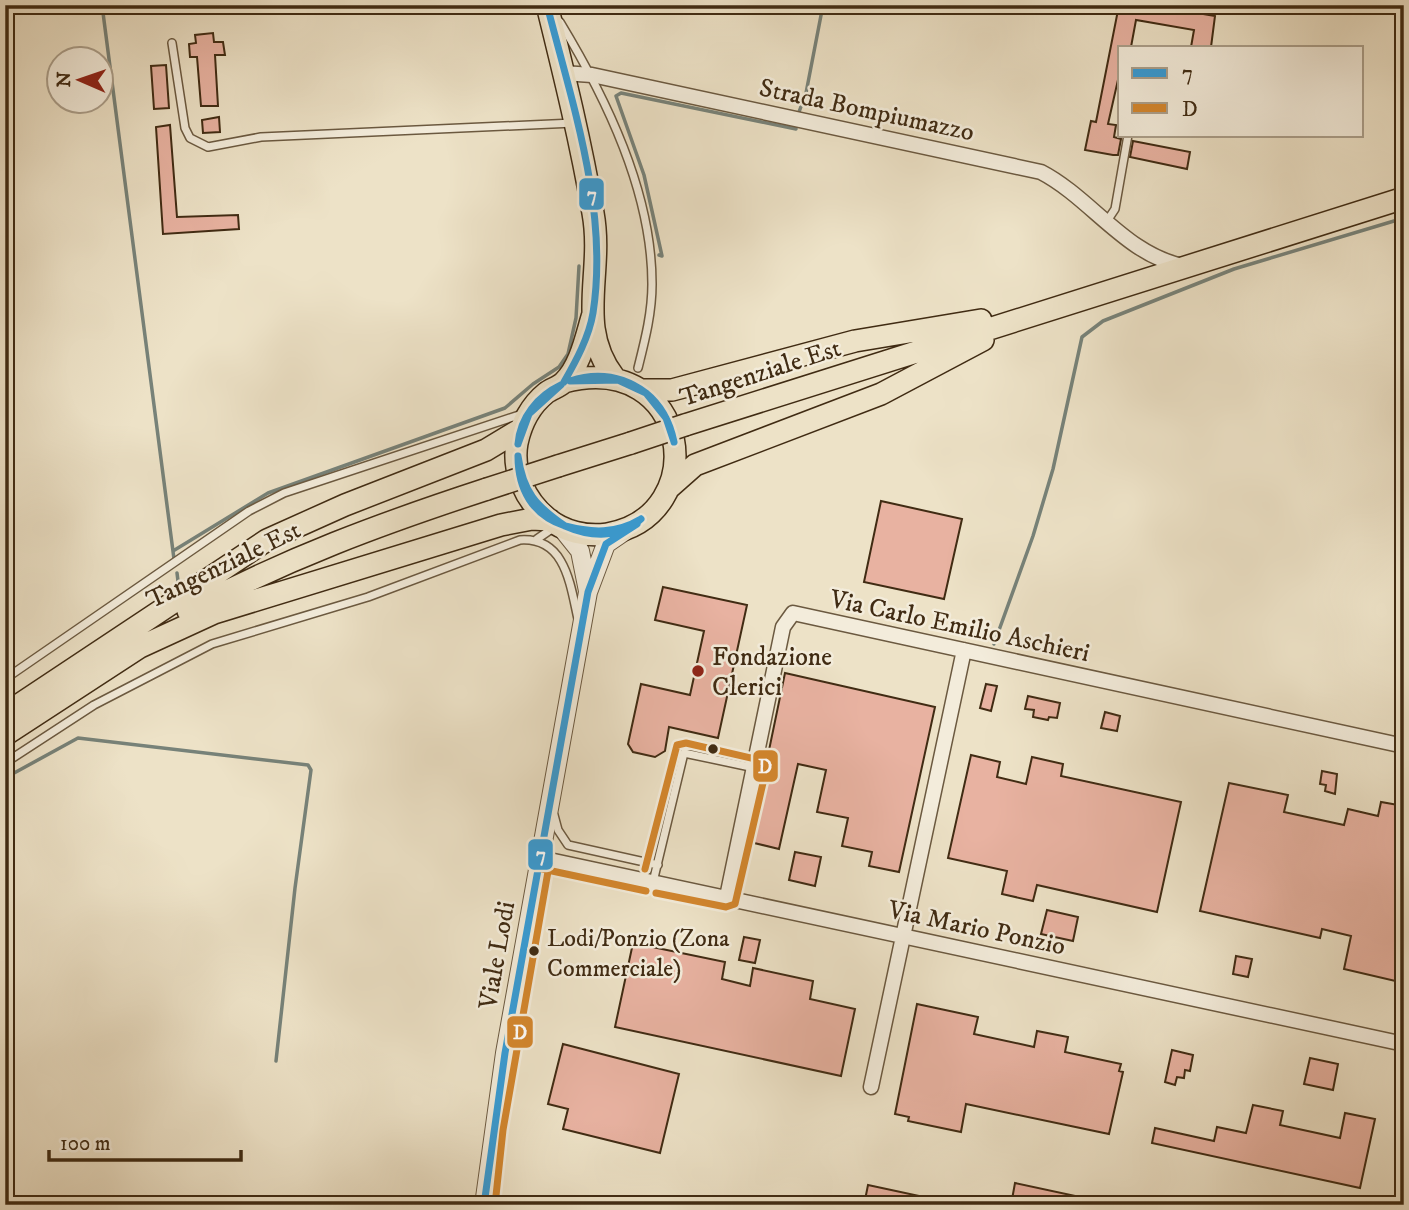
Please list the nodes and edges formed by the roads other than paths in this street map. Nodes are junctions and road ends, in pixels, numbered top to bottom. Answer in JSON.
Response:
{"nodes":[{"id":1,"x":548,"y":5,"type":"edge"},
{"id":2,"x":172,"y":43,"type":"dead end"},
{"id":3,"x":564,"y":73,"type":"junction"},
{"id":4,"x":592,"y":75,"type":"junction"},
{"id":5,"x":575,"y":122,"type":"junction"},
{"id":6,"x":1128,"y":136,"type":"edge"},
{"id":7,"x":1404,"y":198,"type":"edge"},
{"id":8,"x":1107,"y":221,"type":"junction"},
{"id":9,"x":1137,"y":246,"type":"junction"},
{"id":10,"x":1186,"y":266,"type":"junction"},
{"id":11,"x":1137,"y":282,"type":"junction"},
{"id":12,"x":593,"y":314,"type":"junction"},
{"id":13,"x":1014,"y":321,"type":"junction"},
{"id":14,"x":614,"y":377,"type":"junction"},
{"id":15,"x":640,"y":379,"type":"junction"},
{"id":16,"x":564,"y":382,"type":"junction"},
{"id":17,"x":525,"y":421,"type":"junction"},
{"id":18,"x":667,"y":491,"type":"junction"},
{"id":19,"x":556,"y":524,"type":"junction"},
{"id":20,"x":637,"y":524,"type":"junction"},
{"id":21,"x":537,"y":539,"type":"junction"},
{"id":22,"x":588,"y":592,"type":"junction"},
{"id":23,"x":580,"y":632,"type":"junction"},
{"id":24,"x":964,"y":650,"type":"junction"},
{"id":25,"x":5,"y":679,"type":"edge"},
{"id":26,"x":5,"y":714,"type":"edge"},
{"id":27,"x":5,"y":726,"type":"edge"},
{"id":28,"x":5,"y":735,"type":"edge"},
{"id":29,"x":1404,"y":746,"type":"edge"},
{"id":30,"x":5,"y":763,"type":"edge"},
{"id":31,"x":756,"y":768,"type":"junction"},
{"id":32,"x":550,"y":801,"type":"junction"},
{"id":33,"x":540,"y":858,"type":"junction"},
{"id":34,"x":657,"y":864,"type":"junction"},
{"id":35,"x":653,"y":883,"type":"junction"},
{"id":36,"x":727,"y":897,"type":"junction"},
{"id":37,"x":904,"y":936,"type":"junction"},
{"id":38,"x":1404,"y":1044,"type":"edge"},
{"id":39,"x":871,"y":1087,"type":"dead end"},
{"id":40,"x":484,"y":1205,"type":"edge"}],
"edges":[{"from":1,"to":3,"type":"main road"},
{"from":1,"to":4,"type":"lane"},
{"from":2,"to":5,"type":"lane"},
{"from":3,"to":4,"type":"street","name":"Strada Bompiumazzo"},
{"from":3,"to":5,"type":"main road"},
{"from":4,"to":8,"type":"street","name":"Strada Bompiumazzo"},
{"from":4,"to":15,"type":"lane"},
{"from":5,"to":12,"type":"main road"},
{"from":6,"to":8,"type":"lane"},
{"from":7,"to":10,"type":"main road","name":"Tangenziale Est"},
{"from":8,"to":9,"type":"street","name":"Strada Bompiumazzo"},
{"from":9,"to":10,"type":"street","name":"Strada Bompiumazzo"},
{"from":9,"to":11,"type":"street"},
{"from":10,"to":11,"type":"main road","name":"Tangenziale Est"},
{"from":11,"to":13,"type":"main road","name":"Tangenziale Est"},
{"from":12,"to":14,"type":"main road"},
{"from":12,"to":16,"type":"main road"},
{"from":13,"to":15,"type":"main road"},
{"from":13,"to":18,"type":"main road"},
{"from":13,"to":27,"type":"main road","name":"Tangenziale Est","bridge":true},
{"from":14,"to":15,"type":"main road"},
{"from":14,"to":16,"type":"main road"},
{"from":15,"to":18,"type":"main road"},
{"from":16,"to":17,"type":"main road"},
{"from":17,"to":19,"type":"main road"},
{"from":17,"to":25,"type":"lane"},
{"from":17,"to":26,"type":"main road"},
{"from":18,"to":20,"type":"main road"},
{"from":19,"to":20,"type":"main road"},
{"from":19,"to":21,"type":"lane"},
{"from":19,"to":22,"type":"street","name":"Viale Lodi"},
{"from":19,"to":28,"type":"main road"},
{"from":20,"to":22,"type":"street","name":"Viale Lodi"},
{"from":21,"to":23,"type":"lane"},
{"from":21,"to":30,"type":"lane"},
{"from":22,"to":23,"type":"street","name":"Viale Lodi"},
{"from":23,"to":32,"type":"street","name":"Viale Lodi"},
{"from":24,"to":29,"type":"street","name":"Via Carlo Emilio Aschieri"},
{"from":24,"to":31,"type":"street","name":"Via Carlo Emilio Aschieri"},
{"from":24,"to":37,"type":"street"},
{"from":31,"to":34,"type":"lane"},
{"from":31,"to":36,"type":"street","name":"Via Carlo Emilio Aschieri"},
{"from":32,"to":33,"type":"street","name":"Viale Lodi"},
{"from":32,"to":34,"type":"lane"},
{"from":33,"to":35,"type":"street","name":"Via Mario Ponzio"},
{"from":33,"to":40,"type":"street","name":"Viale Lodi"},
{"from":34,"to":35,"type":"lane"},
{"from":35,"to":36,"type":"street","name":"Via Mario Ponzio"},
{"from":36,"to":37,"type":"street","name":"Via Mario Ponzio"},
{"from":37,"to":38,"type":"street","name":"Via Mario Ponzio"},
{"from":37,"to":39,"type":"street"}]}
